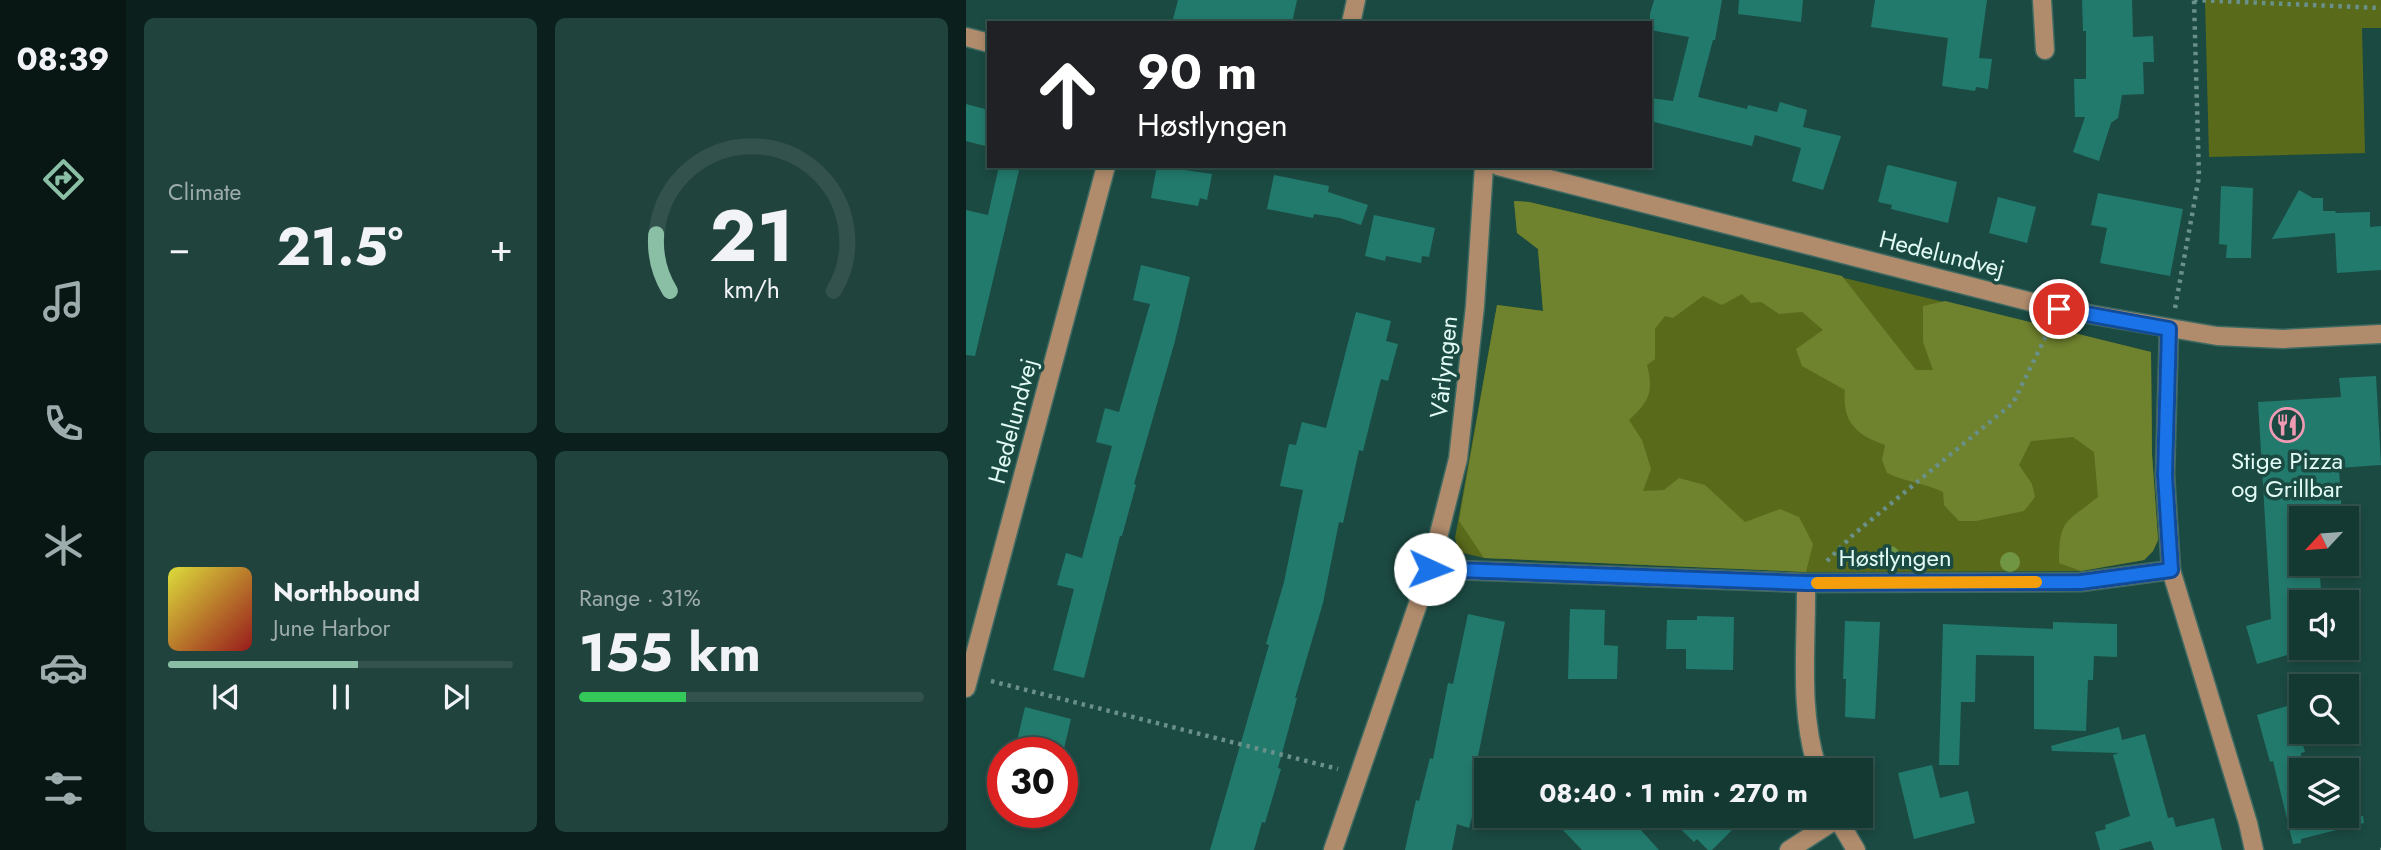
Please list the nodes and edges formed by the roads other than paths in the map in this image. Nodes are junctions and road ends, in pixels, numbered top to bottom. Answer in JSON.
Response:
{"nodes":[{"id":1,"x":1356,"y":0,"type":"edge"},
{"id":2,"x":2042,"y":0,"type":"edge"},
{"id":3,"x":1351,"y":21,"type":"edge"},
{"id":4,"x":966,"y":37,"type":"edge"},
{"id":5,"x":987,"y":42,"type":"edge"},
{"id":6,"x":2045,"y":50,"type":"dead end"},
{"id":7,"x":1105,"y":168,"type":"edge"},
{"id":8,"x":1484,"y":168,"type":"edge"},
{"id":9,"x":1506,"y":168,"type":"edge"},
{"id":10,"x":2169,"y":329,"type":"junction"},
{"id":11,"x":2381,"y":334,"type":"edge"},
{"id":12,"x":1430,"y":569,"type":"junction"},
{"id":13,"x":2171,"y":570,"type":"junction"},
{"id":14,"x":1806,"y":583,"type":"junction"},
{"id":15,"x":968,"y":681,"type":"edge"},
{"id":16,"x":1814,"y":758,"type":"edge"},
{"id":17,"x":1821,"y":828,"type":"edge"},
{"id":18,"x":1843,"y":828,"type":"edge"},
{"id":19,"x":1333,"y":850,"type":"edge"},
{"id":20,"x":1789,"y":850,"type":"edge"},
{"id":21,"x":1856,"y":850,"type":"edge"},
{"id":22,"x":2254,"y":850,"type":"edge"}],
"edges":[{"from":1,"to":3,"type":"street"},
{"from":2,"to":6,"type":"street"},
{"from":4,"to":5,"type":"street"},
{"from":7,"to":15,"type":"street","name":"Hedelundvej"},
{"from":8,"to":12,"type":"street","name":"Vårlyngen"},
{"from":9,"to":10,"type":"street","name":"Hedelundvej"},
{"from":10,"to":11,"type":"street","name":"Hedelundvej"},
{"from":10,"to":13,"type":"street"},
{"from":12,"to":14,"type":"street"},
{"from":12,"to":19,"type":"street","name":"Vårlyngen"},
{"from":13,"to":14,"type":"street","name":"Høstlyngen"},
{"from":13,"to":22,"type":"street"},
{"from":14,"to":16,"type":"street","name":"Høstlyngen"},
{"from":17,"to":20,"type":"street"},
{"from":18,"to":21,"type":"street"}]}
